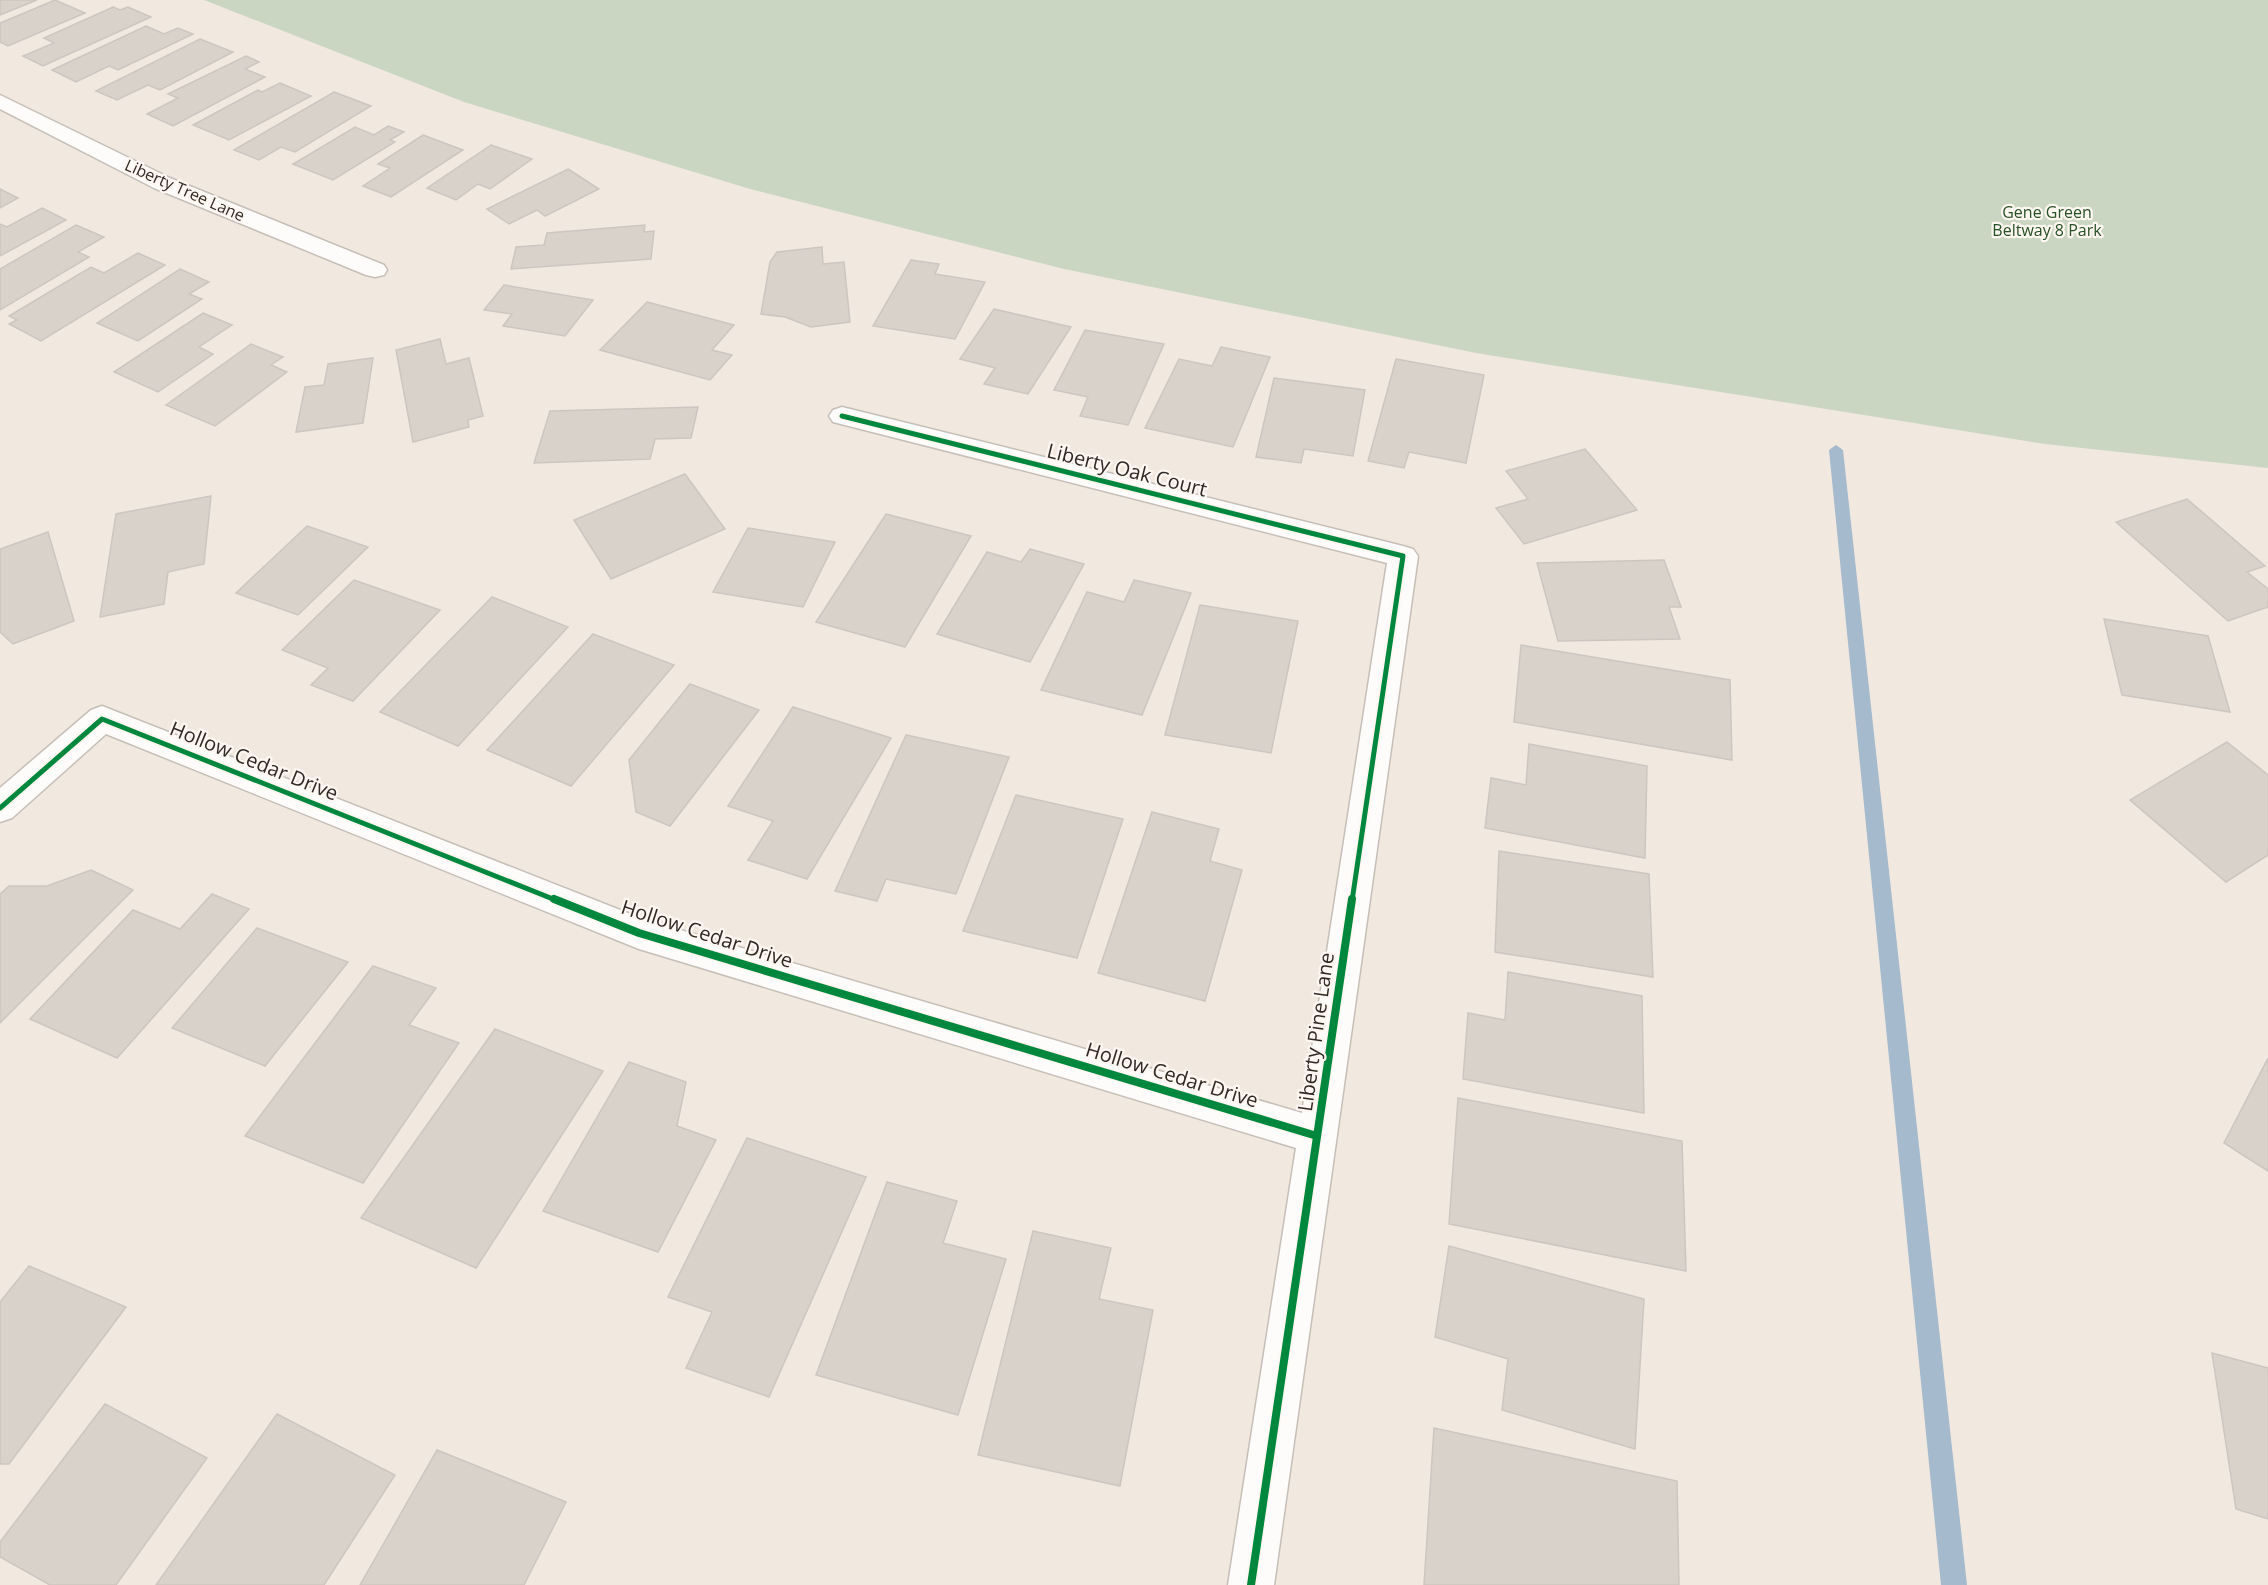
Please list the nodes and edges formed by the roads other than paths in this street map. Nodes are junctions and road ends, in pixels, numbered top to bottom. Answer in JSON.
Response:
{"nodes":[{"id":1,"x":0,"y":101,"type":"edge"},
{"id":2,"x":375,"y":270,"type":"dead end"},
{"id":3,"x":842,"y":416,"type":"dead end"},
{"id":4,"x":1403,"y":556,"type":"joint"},
{"id":5,"x":0,"y":808,"type":"edge"},
{"id":6,"x":1317,"y":1136,"type":"junction"},
{"id":7,"x":1251,"y":1585,"type":"edge"}],
"edges":[{"from":1,"to":2,"type":"street","name":"Liberty Tree Lane"},
{"from":3,"to":4,"type":"street","name":"Liberty Oak Court"},
{"from":4,"to":6,"type":"street","name":"Liberty Pine Lane"},
{"from":5,"to":6,"type":"street","name":"Hollow Cedar Drive"},
{"from":6,"to":7,"type":"street","name":"Liberty Pine Lane"}]}
